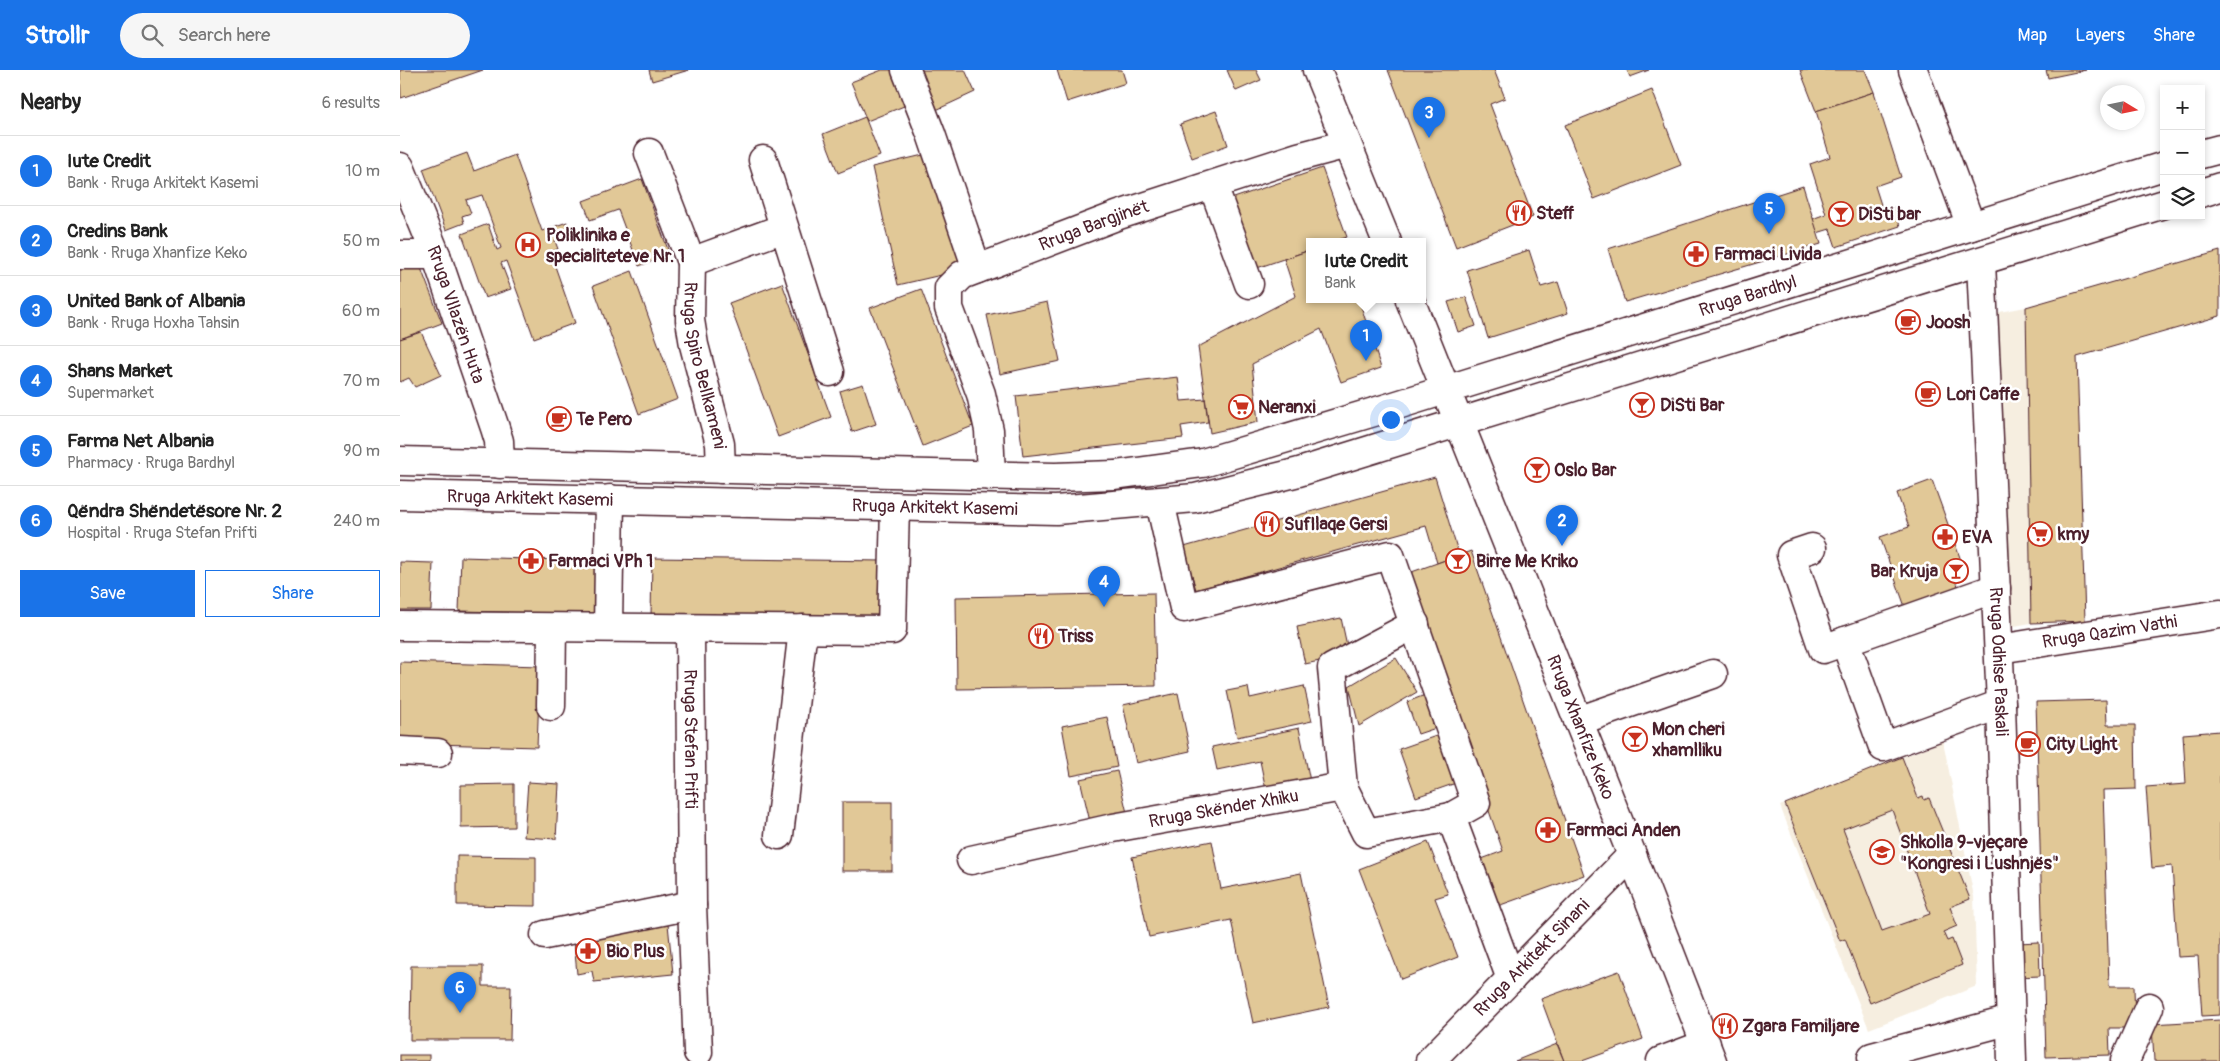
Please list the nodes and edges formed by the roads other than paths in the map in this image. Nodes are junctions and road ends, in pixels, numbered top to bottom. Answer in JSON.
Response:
{"nodes":[{"id":1,"x":906,"y":70,"type":"edge"},
{"id":2,"x":1317,"y":70,"type":"edge"},
{"id":3,"x":1914,"y":70,"type":"edge"},
{"id":4,"x":1346,"y":144,"type":"junction"},
{"id":5,"x":2220,"y":148,"type":"edge"},
{"id":6,"x":649,"y":153,"type":"dead end"},
{"id":7,"x":2205,"y":153,"type":"edge"},
{"id":8,"x":764,"y":160,"type":"dead end"},
{"id":9,"x":400,"y":167,"type":"edge"},
{"id":10,"x":2160,"y":167,"type":"edge"},
{"id":11,"x":1213,"y":186,"type":"junction"},
{"id":12,"x":2220,"y":187,"type":"edge"},
{"id":13,"x":2205,"y":192,"type":"edge"},
{"id":14,"x":2160,"y":205,"type":"edge"},
{"id":15,"x":1971,"y":226,"type":"junction"},
{"id":16,"x":784,"y":228,"type":"junction"},
{"id":17,"x":1385,"y":238,"type":"edge"},
{"id":18,"x":400,"y":255,"type":"edge"},
{"id":19,"x":436,"y":255,"type":"junction"},
{"id":20,"x":691,"y":262,"type":"junction"},
{"id":21,"x":1980,"y":262,"type":"junction"},
{"id":22,"x":977,"y":269,"type":"junction"},
{"id":23,"x":1249,"y":284,"type":"dead end"},
{"id":24,"x":1411,"y":303,"type":"edge"},
{"id":25,"x":830,"y":372,"type":"dead end"},
{"id":26,"x":1446,"y":389,"type":"junction"},
{"id":27,"x":1459,"y":422,"type":"junction"},
{"id":28,"x":400,"y":461,"type":"edge"},
{"id":29,"x":500,"y":464,"type":"junction"},
{"id":30,"x":721,"y":469,"type":"junction"},
{"id":31,"x":991,"y":476,"type":"junction"},
{"id":32,"x":400,"y":495,"type":"edge"},
{"id":33,"x":610,"y":500,"type":"junction"},
{"id":34,"x":1160,"y":502,"type":"junction"},
{"id":35,"x":895,"y":506,"type":"junction"},
{"id":36,"x":1812,"y":548,"type":"dead end"},
{"id":37,"x":1996,"y":588,"type":"junction"},
{"id":38,"x":2220,"y":614,"type":"edge"},
{"id":39,"x":1415,"y":624,"type":"junction"},
{"id":40,"x":400,"y":626,"type":"edge"},
{"id":41,"x":608,"y":627,"type":"junction"},
{"id":42,"x":552,"y":628,"type":"junction"},
{"id":43,"x":690,"y":629,"type":"junction"},
{"id":44,"x":803,"y":629,"type":"junction"},
{"id":45,"x":1845,"y":641,"type":"junction"},
{"id":46,"x":1999,"y":649,"type":"junction"},
{"id":47,"x":1713,"y":674,"type":"dead end"},
{"id":48,"x":2002,"y":704,"type":"junction"},
{"id":49,"x":551,"y":706,"type":"dead end"},
{"id":50,"x":1578,"y":720,"type":"junction"},
{"id":51,"x":400,"y":751,"type":"edge"},
{"id":52,"x":438,"y":753,"type":"dead end"},
{"id":53,"x":1343,"y":787,"type":"junction"},
{"id":54,"x":1451,"y":817,"type":"junction"},
{"id":55,"x":779,"y":835,"type":"dead end"},
{"id":56,"x":1632,"y":855,"type":"junction"},
{"id":57,"x":970,"y":860,"type":"dead end"},
{"id":58,"x":692,"y":905,"type":"junction"},
{"id":59,"x":546,"y":936,"type":"dead end"},
{"id":60,"x":1511,"y":979,"type":"junction"},
{"id":61,"x":2149,"y":1007,"type":"dead end"},
{"id":62,"x":2011,"y":1020,"type":"junction"},
{"id":63,"x":698,"y":1052,"type":"dead end"},
{"id":64,"x":1709,"y":1052,"type":"edge"},
{"id":65,"x":1872,"y":1056,"type":"dead end"},
{"id":66,"x":1430,"y":1061,"type":"edge"},
{"id":67,"x":1661,"y":1061,"type":"edge"},
{"id":68,"x":2012,"y":1061,"type":"edge"},
{"id":69,"x":2125,"y":1061,"type":"edge"}],
"edges":[{"from":1,"to":22,"type":"street"},
{"from":2,"to":4,"type":"street"},
{"from":3,"to":15,"type":"street"},
{"from":4,"to":11,"type":"street","name":"Rruga Bargjinët"},
{"from":4,"to":17,"type":"street"},
{"from":5,"to":7,"type":"street"},
{"from":6,"to":20,"type":"street","name":"Rruga Spiro Bellkameni"},
{"from":8,"to":16,"type":"street"},
{"from":9,"to":19,"type":"street","name":"Rruga Vllazën Huta"},
{"from":10,"to":15,"type":"street","name":"Rruga Bardhyl"},
{"from":11,"to":22,"type":"street","name":"Rruga Bargjinët"},
{"from":11,"to":23,"type":"street"},
{"from":12,"to":13,"type":"street"},
{"from":14,"to":21,"type":"street","name":"Rruga Bardhyl"},
{"from":15,"to":26,"type":"street","name":"Rruga Bardhyl"},
{"from":16,"to":20,"type":"street","name":"Rruga Spiro Bellkameni"},
{"from":16,"to":25,"type":"street"},
{"from":18,"to":19,"type":"street"},
{"from":19,"to":29,"type":"street","name":"Rruga Vllazën Huta"},
{"from":20,"to":30,"type":"street","name":"Rruga Spiro Bellkameni"},
{"from":21,"to":27,"type":"street","name":"Rruga Bardhyl"},
{"from":21,"to":37,"type":"street","name":"Rruga Odhise Paskali"},
{"from":22,"to":31,"type":"street","name":"Rruga Bargjinët"},
{"from":24,"to":26,"type":"street","name":"Rruga Xhanfize Keko"},
{"from":26,"to":27,"type":"street","name":"Rruga Xhanfize Keko"},
{"from":26,"to":31,"type":"street","name":"Rruga Arkitekt Kasemi"},
{"from":27,"to":34,"type":"street","name":"Rruga Arkitekt Kasemi"},
{"from":27,"to":50,"type":"street","name":"Rruga Xhanfize Keko"},
{"from":28,"to":29,"type":"street","name":"Rruga Arkitekt Kasemi"},
{"from":29,"to":30,"type":"street","name":"Rruga Arkitekt Kasemi"},
{"from":30,"to":31,"type":"street","name":"Rruga Arkitekt Kasemi"},
{"from":32,"to":33,"type":"street","name":"Rruga Arkitekt Kasemi"},
{"from":33,"to":35,"type":"street","name":"Rruga Arkitekt Kasemi"},
{"from":33,"to":41,"type":"street"},
{"from":34,"to":35,"type":"street","name":"Rruga Arkitekt Kasemi"},
{"from":34,"to":39,"type":"street"},
{"from":35,"to":44,"type":"street"},
{"from":36,"to":45,"type":"street"},
{"from":37,"to":45,"type":"street"},
{"from":37,"to":46,"type":"street","name":"Rruga Odhise Paskali"},
{"from":38,"to":46,"type":"street","name":"Rruga Qazim Vathi"},
{"from":39,"to":53,"type":"street"},
{"from":39,"to":54,"type":"street"},
{"from":40,"to":42,"type":"street"},
{"from":41,"to":42,"type":"street"},
{"from":41,"to":43,"type":"street"},
{"from":42,"to":49,"type":"street"},
{"from":43,"to":44,"type":"street"},
{"from":43,"to":58,"type":"street","name":"Rruga Stefan Prifti"},
{"from":44,"to":55,"type":"street"},
{"from":45,"to":48,"type":"street"},
{"from":46,"to":48,"type":"street","name":"Rruga Odhise Paskali"},
{"from":47,"to":50,"type":"street"},
{"from":48,"to":62,"type":"street","name":"Rruga Odhise Paskali"},
{"from":50,"to":56,"type":"street","name":"Rruga Xhanfize Keko"},
{"from":51,"to":52,"type":"street"},
{"from":53,"to":54,"type":"street"},
{"from":53,"to":57,"type":"street","name":"Rruga Skënder Xhiku"},
{"from":54,"to":60,"type":"street"},
{"from":56,"to":60,"type":"street","name":"Rruga Arkitekt Sinani"},
{"from":56,"to":64,"type":"street","name":"Rruga Xhanfize Keko"},
{"from":58,"to":59,"type":"street"},
{"from":58,"to":63,"type":"street","name":"Rruga Stefan Prifti"},
{"from":60,"to":66,"type":"street","name":"Rruga Arkitekt Sinani"},
{"from":61,"to":69,"type":"street"},
{"from":62,"to":65,"type":"street"},
{"from":62,"to":68,"type":"street","name":"Rruga Odhise Paskali"},
{"from":64,"to":67,"type":"street"}]}
